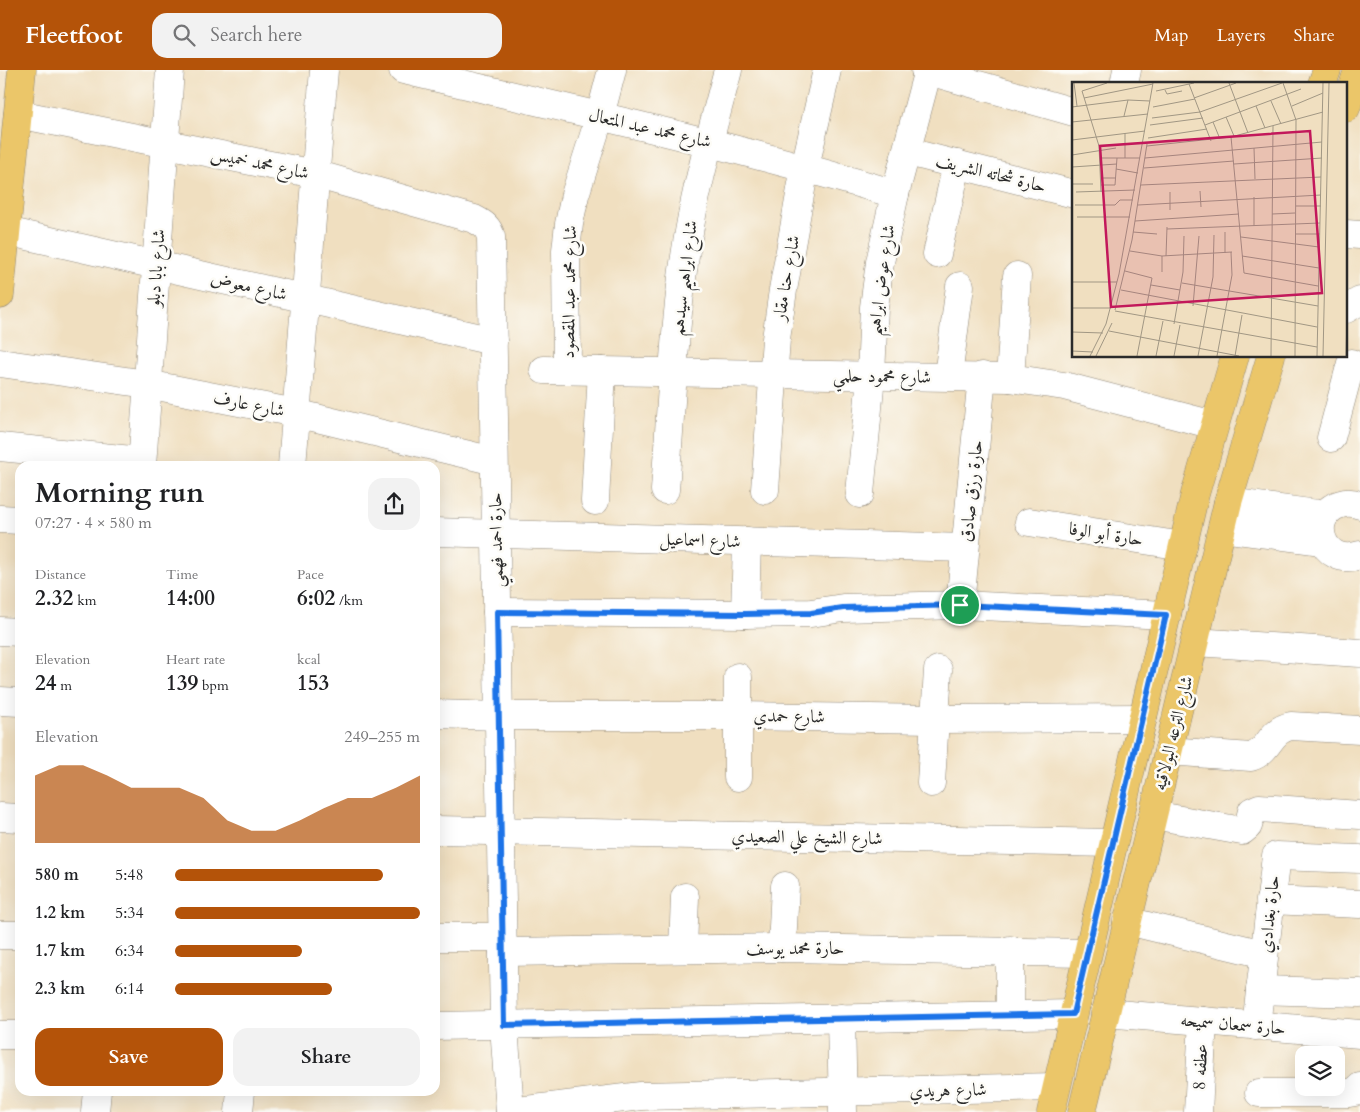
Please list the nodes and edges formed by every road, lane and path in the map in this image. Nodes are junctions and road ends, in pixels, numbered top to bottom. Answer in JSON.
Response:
{"nodes":[{"id":1,"x":22,"y":70,"type":"edge"},
{"id":2,"x":170,"y":70,"type":"edge"},
{"id":3,"x":324,"y":70,"type":"edge"},
{"id":4,"x":403,"y":70,"type":"edge"},
{"id":5,"x":612,"y":70,"type":"edge"},
{"id":6,"x":728,"y":70,"type":"edge"},
{"id":7,"x":827,"y":70,"type":"edge"},
{"id":8,"x":927,"y":70,"type":"edge"},
{"id":9,"x":1327,"y":70,"type":"edge"},
{"id":10,"x":1358,"y":70,"type":"edge"},
{"id":11,"x":1323,"y":82,"type":"edge"},
{"id":12,"x":1348,"y":102,"type":"edge"},
{"id":13,"x":1072,"y":111,"type":"edge"},
{"id":14,"x":18,"y":114,"type":"junction"},
{"id":15,"x":600,"y":116,"type":"junction"},
{"id":16,"x":710,"y":142,"type":"junction"},
{"id":17,"x":165,"y":143,"type":"junction"},
{"id":18,"x":908,"y":152,"type":"junction"},
{"id":19,"x":957,"y":164,"type":"junction"},
{"id":20,"x":805,"y":167,"type":"junction"},
{"id":21,"x":315,"y":174,"type":"junction"},
{"id":22,"x":1072,"y":193,"type":"edge"},
{"id":23,"x":896,"y":194,"type":"junction"},
{"id":24,"x":6,"y":231,"type":"junction"},
{"id":25,"x":491,"y":237,"type":"joint"},
{"id":26,"x":937,"y":254,"type":"dead end"},
{"id":27,"x":156,"y":265,"type":"junction"},
{"id":28,"x":1017,"y":276,"type":"dead end"},
{"id":29,"x":960,"y":286,"type":"dead end"},
{"id":30,"x":0,"y":295,"type":"edge"},
{"id":31,"x":306,"y":298,"type":"junction"},
{"id":32,"x":1360,"y":301,"type":"edge"},
{"id":33,"x":1348,"y":308,"type":"edge"},
{"id":34,"x":493,"y":341,"type":"junction"},
{"id":35,"x":1234,"y":358,"type":"edge"},
{"id":36,"x":1270,"y":358,"type":"edge"},
{"id":37,"x":1351,"y":362,"type":"edge"},
{"id":38,"x":0,"y":363,"type":"edge"},
{"id":39,"x":556,"y":370,"type":"joint"},
{"id":40,"x":602,"y":371,"type":"junction"},
{"id":41,"x":674,"y":372,"type":"junction"},
{"id":42,"x":774,"y":374,"type":"junction"},
{"id":43,"x":871,"y":376,"type":"junction"},
{"id":44,"x":948,"y":376,"type":"junction"},
{"id":45,"x":982,"y":376,"type":"junction"},
{"id":46,"x":1010,"y":378,"type":"junction"},
{"id":47,"x":147,"y":384,"type":"junction"},
{"id":48,"x":296,"y":413,"type":"junction"},
{"id":49,"x":1214,"y":425,"type":"junction"},
{"id":50,"x":1331,"y":438,"type":"dead end"},
{"id":51,"x":0,"y":448,"type":"edge"},
{"id":52,"x":123,"y":461,"type":"edge"},
{"id":53,"x":142,"y":461,"type":"edge"},
{"id":54,"x":292,"y":461,"type":"edge"},
{"id":55,"x":494,"y":461,"type":"junction"},
{"id":56,"x":665,"y":490,"type":"dead end"},
{"id":57,"x":765,"y":490,"type":"dead end"},
{"id":58,"x":860,"y":494,"type":"dead end"},
{"id":59,"x":1195,"y":494,"type":"junction"},
{"id":60,"x":595,"y":501,"type":"dead end"},
{"id":61,"x":1228,"y":502,"type":"junction"},
{"id":62,"x":1360,"y":506,"type":"edge"},
{"id":63,"x":0,"y":520,"type":"edge"},
{"id":64,"x":15,"y":520,"type":"edge"},
{"id":65,"x":1029,"y":522,"type":"dead end"},
{"id":66,"x":1222,"y":528,"type":"junction"},
{"id":67,"x":1324,"y":528,"type":"junction"},
{"id":68,"x":440,"y":532,"type":"edge"},
{"id":69,"x":496,"y":534,"type":"junction"},
{"id":70,"x":747,"y":541,"type":"junction"},
{"id":71,"x":1183,"y":546,"type":"junction"},
{"id":72,"x":965,"y":548,"type":"junction"},
{"id":73,"x":1360,"y":556,"type":"edge"},
{"id":74,"x":960,"y":605,"type":"junction"},
{"id":75,"x":497,"y":612,"type":"junction"},
{"id":76,"x":745,"y":614,"type":"junction"},
{"id":77,"x":1166,"y":615,"type":"junction"},
{"id":78,"x":0,"y":631,"type":"edge"},
{"id":79,"x":15,"y":632,"type":"edge"},
{"id":80,"x":1195,"y":642,"type":"junction"},
{"id":81,"x":1360,"y":653,"type":"edge"},
{"id":82,"x":938,"y":670,"type":"dead end"},
{"id":83,"x":738,"y":677,"type":"dead end"},
{"id":84,"x":0,"y":701,"type":"edge"},
{"id":85,"x":15,"y":702,"type":"edge"},
{"id":86,"x":440,"y":714,"type":"edge"},
{"id":87,"x":499,"y":716,"type":"junction"},
{"id":88,"x":738,"y":716,"type":"junction"},
{"id":89,"x":1142,"y":718,"type":"junction"},
{"id":90,"x":935,"y":719,"type":"junction"},
{"id":91,"x":1360,"y":730,"type":"edge"},
{"id":92,"x":1168,"y":751,"type":"junction"},
{"id":93,"x":738,"y":777,"type":"dead end"},
{"id":94,"x":931,"y":783,"type":"dead end"},
{"id":95,"x":1152,"y":815,"type":"junction"},
{"id":96,"x":1360,"y":815,"type":"edge"},
{"id":97,"x":0,"y":817,"type":"edge"},
{"id":98,"x":15,"y":818,"type":"edge"},
{"id":99,"x":440,"y":830,"type":"edge"},
{"id":100,"x":500,"y":832,"type":"junction"},
{"id":101,"x":1113,"y":843,"type":"junction"},
{"id":102,"x":1360,"y":858,"type":"edge"},
{"id":103,"x":786,"y":886,"type":"dead end"},
{"id":104,"x":685,"y":897,"type":"dead end"},
{"id":105,"x":1270,"y":900,"type":"junction"},
{"id":106,"x":1360,"y":904,"type":"edge"},
{"id":107,"x":1127,"y":922,"type":"junction"},
{"id":108,"x":0,"y":934,"type":"edge"},
{"id":109,"x":15,"y":935,"type":"edge"},
{"id":110,"x":440,"y":938,"type":"edge"},
{"id":111,"x":502,"y":945,"type":"junction"},
{"id":112,"x":683,"y":948,"type":"junction"},
{"id":113,"x":782,"y":948,"type":"junction"},
{"id":114,"x":1010,"y":950,"type":"junction"},
{"id":115,"x":1088,"y":952,"type":"junction"},
{"id":116,"x":1264,"y":954,"type":"junction"},
{"id":117,"x":1260,"y":990,"type":"junction"},
{"id":118,"x":1360,"y":993,"type":"edge"},
{"id":119,"x":1106,"y":1013,"type":"junction"},
{"id":120,"x":1073,"y":1014,"type":"junction"},
{"id":121,"x":1010,"y":1015,"type":"junction"},
{"id":122,"x":840,"y":1018,"type":"junction"},
{"id":123,"x":1203,"y":1021,"type":"junction"},
{"id":124,"x":504,"y":1025,"type":"junction"},
{"id":125,"x":440,"y":1026,"type":"edge"},
{"id":126,"x":1256,"y":1026,"type":"junction"},
{"id":127,"x":1360,"y":1034,"type":"edge"},
{"id":128,"x":0,"y":1035,"type":"edge"},
{"id":129,"x":15,"y":1035,"type":"edge"},
{"id":130,"x":1360,"y":1087,"type":"edge"},
{"id":131,"x":1259,"y":1093,"type":"dead end"},
{"id":132,"x":97,"y":1096,"type":"edge"},
{"id":133,"x":241,"y":1096,"type":"edge"},
{"id":134,"x":1053,"y":1100,"type":"edge"},
{"id":135,"x":842,"y":1102,"type":"edge"},
{"id":136,"x":643,"y":1104,"type":"edge"},
{"id":137,"x":589,"y":1108,"type":"edge"},
{"id":138,"x":95,"y":1112,"type":"edge"},
{"id":139,"x":239,"y":1112,"type":"edge"},
{"id":140,"x":510,"y":1112,"type":"edge"},
{"id":141,"x":1082,"y":1112,"type":"edge"},
{"id":142,"x":1198,"y":1112,"type":"edge"}],
"edges":[{"from":1,"to":14,"type":"main road"},
{"from":2,"to":17,"type":"street","name":"شارع بابا دبلو"},
{"from":3,"to":21,"type":"street"},
{"from":4,"to":15,"type":"street","name":"شارع محمد عبد المتعال"},
{"from":5,"to":15,"type":"street","name":"شارع محمد عبد المقصود"},
{"from":6,"to":16,"type":"street","name":"شارع ابراهيم سيدهم"},
{"from":7,"to":20,"type":"street","name":"شارع حنا مقار"},
{"from":8,"to":13,"type":"street"},
{"from":8,"to":18,"type":"street","name":"شارع عوض ابراهيم"},
{"from":9,"to":11,"type":"main road"},
{"from":10,"to":12,"type":"main road"},
{"from":14,"to":17,"type":"street","name":"شارع محمد خميس"},
{"from":14,"to":24,"type":"main road"},
{"from":15,"to":16,"type":"street","name":"شارع محمد عبد المتعال"},
{"from":15,"to":39,"type":"street","name":"شارع محمد عبد المقصود"},
{"from":16,"to":20,"type":"street","name":"شارع محمد عبد المتعال"},
{"from":16,"to":41,"type":"street","name":"شارع ابراهيم سيدهم"},
{"from":17,"to":21,"type":"street","name":"شارع محمد خميس"},
{"from":17,"to":27,"type":"street","name":"شارع بابا دبلو"},
{"from":18,"to":19,"type":"street","name":"حارة شحاته الشريف"},
{"from":18,"to":23,"type":"street","name":"شارع عوض ابراهيم"},
{"from":19,"to":22,"type":"street","name":"حارة شحاته الشريف"},
{"from":19,"to":26,"type":"street"},
{"from":20,"to":23,"type":"street","name":"شارع محمد عبد المتعال"},
{"from":20,"to":42,"type":"street","name":"شارع حنا مقار"},
{"from":21,"to":25,"type":"street","name":"شارع محمد خميس"},
{"from":21,"to":31,"type":"street"},
{"from":23,"to":43,"type":"street","name":"شارع عوض ابراهيم"},
{"from":24,"to":27,"type":"street","name":"شارع معوض"},
{"from":24,"to":30,"type":"main road"},
{"from":25,"to":34,"type":"street","name":"حارة احمد فهمي"},
{"from":27,"to":31,"type":"street","name":"شارع معوض"},
{"from":27,"to":47,"type":"street","name":"شارع بابا دبلو"},
{"from":28,"to":46,"type":"street"},
{"from":29,"to":44,"type":"street"},
{"from":31,"to":34,"type":"street","name":"شارع معوض"},
{"from":31,"to":48,"type":"street"},
{"from":32,"to":33,"type":"street"},
{"from":34,"to":55,"type":"street","name":"حارة احمد فهمي"},
{"from":35,"to":49,"type":"main road","name":"شارع الترعه البولاقيه"},
{"from":36,"to":61,"type":"main road","name":"شارع الترعه البولاقيه"},
{"from":37,"to":50,"type":"street"},
{"from":38,"to":47,"type":"street","name":"شارع عارف"},
{"from":39,"to":40,"type":"street","name":"شارع محمود حلمي"},
{"from":40,"to":41,"type":"street","name":"شارع محمود حلمي"},
{"from":40,"to":60,"type":"street"},
{"from":41,"to":42,"type":"street","name":"شارع محمود حلمي"},
{"from":41,"to":56,"type":"street","name":"شارع ابراهيم سيدهم"},
{"from":42,"to":43,"type":"street","name":"شارع محمود حلمي"},
{"from":42,"to":57,"type":"street","name":"شارع حنا مقار"},
{"from":43,"to":44,"type":"street","name":"شارع محمود حلمي"},
{"from":43,"to":58,"type":"street","name":"شارع عوض ابراهيم"},
{"from":44,"to":45,"type":"street","name":"شارع محمود حلمي"},
{"from":45,"to":46,"type":"street","name":"شارع محمود حلمي"},
{"from":45,"to":72,"type":"street","name":"حارة رزق صادق"},
{"from":46,"to":49,"type":"street","name":"شارع محمود حلمي"},
{"from":47,"to":48,"type":"street","name":"شارع عارف"},
{"from":47,"to":53,"type":"street","name":"شارع بابا دبلو"},
{"from":48,"to":54,"type":"street"},
{"from":48,"to":55,"type":"street","name":"شارع عارف"},
{"from":49,"to":59,"type":"main road","name":"شارع الترعه البولاقيه"},
{"from":51,"to":52,"type":"street"},
{"from":55,"to":69,"type":"street","name":"حارة احمد فهمي"},
{"from":59,"to":61,"type":"main road"},
{"from":59,"to":71,"type":"main road","name":"شارع الترعه البولاقيه"},
{"from":61,"to":66,"type":"main road","name":"شارع الترعه البولاقيه"},
{"from":61,"to":67,"type":"street"},
{"from":62,"to":67,"type":"street"},
{"from":63,"to":64,"type":"street"},
{"from":65,"to":71,"type":"street","name":"حارة أبو الوفا"},
{"from":66,"to":67,"type":"street"},
{"from":66,"to":80,"type":"main road","name":"شارع الترعه البولاقيه"},
{"from":67,"to":73,"type":"street"},
{"from":68,"to":69,"type":"street","name":"شارع اسماعيل"},
{"from":69,"to":70,"type":"street","name":"شارع اسماعيل"},
{"from":69,"to":75,"type":"street","name":"حارة احمد فهمي"},
{"from":70,"to":72,"type":"street","name":"شارع اسماعيل"},
{"from":70,"to":76,"type":"street"},
{"from":71,"to":77,"type":"main road","name":"شارع الترعه البولاقيه"},
{"from":72,"to":74,"type":"street","name":"حارة رزق صادق"},
{"from":74,"to":76,"type":"street"},
{"from":74,"to":77,"type":"street"},
{"from":75,"to":76,"type":"street"},
{"from":75,"to":87,"type":"street","name":"حارة احمد فهمي"},
{"from":77,"to":89,"type":"main road","name":"شارع الترعه البولاقيه"},
{"from":78,"to":79,"type":"street"},
{"from":80,"to":81,"type":"street"},
{"from":80,"to":92,"type":"main road","name":"شارع الترعه البولاقيه"},
{"from":82,"to":90,"type":"street"},
{"from":83,"to":88,"type":"street"},
{"from":84,"to":85,"type":"street"},
{"from":86,"to":87,"type":"street","name":"شارع حمدي"},
{"from":87,"to":88,"type":"street","name":"شارع حمدي"},
{"from":87,"to":100,"type":"street","name":"حارة احمد فهمي"},
{"from":88,"to":90,"type":"street","name":"شارع حمدي"},
{"from":88,"to":93,"type":"street"},
{"from":89,"to":90,"type":"street","name":"شارع حمدي"},
{"from":89,"to":101,"type":"main road","name":"شارع الترعه البولاقيه"},
{"from":90,"to":94,"type":"street"},
{"from":91,"to":92,"type":"street"},
{"from":92,"to":95,"type":"main road","name":"شارع الترعه البولاقيه"},
{"from":95,"to":96,"type":"street"},
{"from":95,"to":107,"type":"main road","name":"شارع الترعه البولاقيه"},
{"from":97,"to":98,"type":"street"},
{"from":99,"to":100,"type":"street","name":"شارع الشيخ علي الصعيدي"},
{"from":100,"to":101,"type":"street","name":"شارع الشيخ علي الصعيدي"},
{"from":100,"to":111,"type":"street","name":"حارة احمد فهمي"},
{"from":101,"to":115,"type":"main road","name":"شارع الترعه البولاقيه"},
{"from":102,"to":105,"type":"street","name":"حارة بغدادي"},
{"from":103,"to":113,"type":"street"},
{"from":104,"to":112,"type":"street"},
{"from":105,"to":106,"type":"street"},
{"from":105,"to":116,"type":"street","name":"حارة بغدادي"},
{"from":107,"to":116,"type":"street"},
{"from":107,"to":119,"type":"main road","name":"شارع الترعه البولاقيه"},
{"from":108,"to":109,"type":"street"},
{"from":110,"to":111,"type":"street","name":"حارة محمد يوسف"},
{"from":111,"to":112,"type":"street","name":"حارة محمد يوسف"},
{"from":111,"to":124,"type":"street","name":"حارة احمد فهمي"},
{"from":112,"to":113,"type":"street","name":"حارة محمد يوسف"},
{"from":113,"to":114,"type":"street","name":"حارة محمد يوسف"},
{"from":114,"to":115,"type":"street","name":"حارة محمد يوسف"},
{"from":114,"to":121,"type":"street"},
{"from":115,"to":120,"type":"main road","name":"شارع الترعه البولاقيه"},
{"from":116,"to":117,"type":"street","name":"حارة بغدادي"},
{"from":117,"to":118,"type":"street"},
{"from":117,"to":126,"type":"street","name":"حارة بغدادي"},
{"from":119,"to":123,"type":"street","name":"حارة سمعان سميحه"},
{"from":119,"to":141,"type":"main road","name":"شارع الترعه البولاقيه"},
{"from":120,"to":121,"type":"street"},
{"from":120,"to":134,"type":"main road","name":"شارع الترعه البولاقيه"},
{"from":121,"to":122,"type":"street"},
{"from":122,"to":124,"type":"street"},
{"from":122,"to":135,"type":"street"},
{"from":123,"to":126,"type":"street","name":"حارة سمعان سميحه"},
{"from":123,"to":142,"type":"street","name":"عطفه 8"},
{"from":124,"to":125,"type":"street"},
{"from":124,"to":140,"type":"street","name":"حارة احمد فهمي"},
{"from":126,"to":127,"type":"street","name":"حارة سمعان سميحه"},
{"from":128,"to":129,"type":"street"},
{"from":130,"to":131,"type":"street"},
{"from":132,"to":138,"type":"street"},
{"from":133,"to":139,"type":"street"},
{"from":134,"to":135,"type":"street","name":"شارع هريدي"},
{"from":135,"to":136,"type":"street","name":"شارع هريدي"},
{"from":136,"to":137,"type":"street","name":"شارع هريدي"},
{"from":137,"to":140,"type":"street","name":"شارع هريدي"}]}
